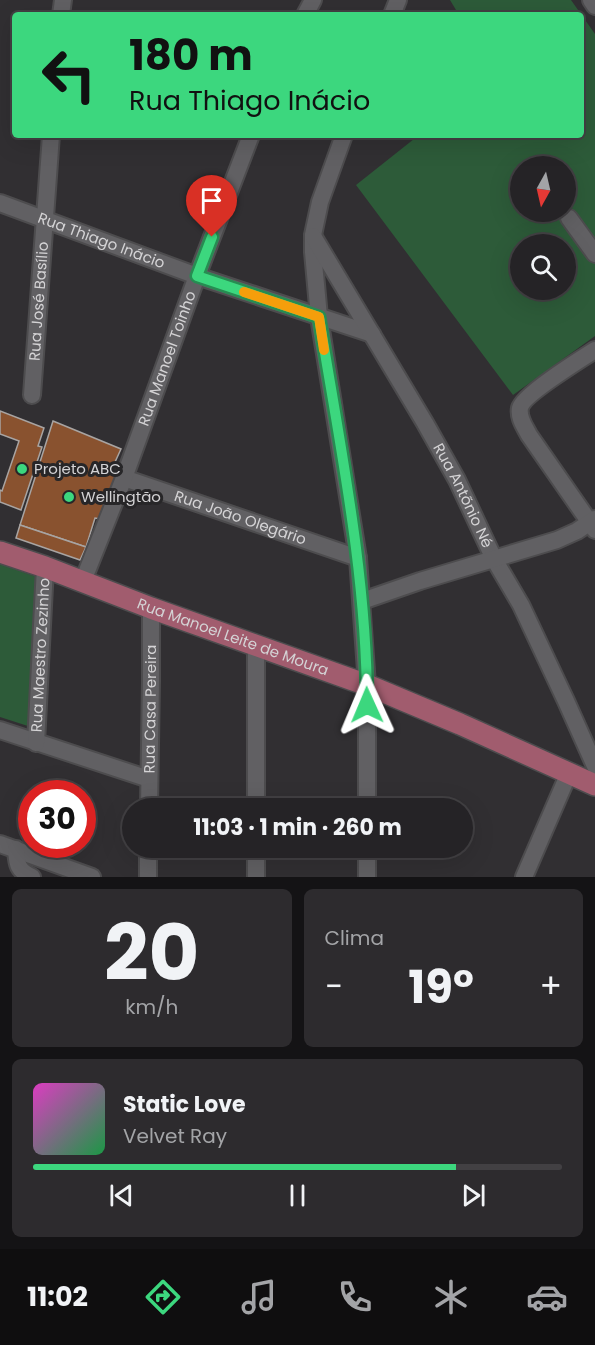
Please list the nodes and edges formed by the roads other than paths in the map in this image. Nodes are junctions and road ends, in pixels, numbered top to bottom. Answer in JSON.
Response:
{"nodes":[{"id":1,"x":591,"y":0,"type":"edge"},
{"id":2,"x":595,"y":6,"type":"edge"},
{"id":3,"x":51,"y":138,"type":"edge"},
{"id":4,"x":250,"y":138,"type":"edge"},
{"id":5,"x":343,"y":138,"type":"edge"},
{"id":6,"x":0,"y":203,"type":"edge"},
{"id":7,"x":45,"y":219,"type":"junction"},
{"id":8,"x":572,"y":222,"type":"edge"},
{"id":9,"x":313,"y":235,"type":"junction"},
{"id":10,"x":595,"y":254,"type":"edge"},
{"id":11,"x":197,"y":276,"type":"junction"},
{"id":12,"x":319,"y":317,"type":"junction"},
{"id":13,"x":372,"y":334,"type":"junction"},
{"id":14,"x":595,"y":350,"type":"edge"},
{"id":15,"x":32,"y":395,"type":"dead end"},
{"id":16,"x":124,"y":478,"type":"junction"},
{"id":17,"x":593,"y":524,"type":"edge"},
{"id":18,"x":0,"y":552,"type":"edge"},
{"id":19,"x":358,"y":558,"type":"junction"},
{"id":20,"x":494,"y":559,"type":"junction"},
{"id":21,"x":45,"y":567,"type":"junction"},
{"id":22,"x":83,"y":581,"type":"junction"},
{"id":23,"x":362,"y":601,"type":"junction"},
{"id":24,"x":151,"y":608,"type":"junction"},
{"id":25,"x":256,"y":646,"type":"junction"},
{"id":26,"x":367,"y":685,"type":"junction"},
{"id":27,"x":0,"y":730,"type":"edge"},
{"id":28,"x":36,"y":743,"type":"junction"},
{"id":29,"x":595,"y":766,"type":"edge"},
{"id":30,"x":569,"y":773,"type":"junction"},
{"id":31,"x":149,"y":779,"type":"junction"},
{"id":32,"x":595,"y":785,"type":"edge"},
{"id":33,"x":149,"y":798,"type":"edge"},
{"id":34,"x":256,"y":798,"type":"edge"},
{"id":35,"x":367,"y":798,"type":"edge"},
{"id":36,"x":0,"y":844,"type":"edge"},
{"id":37,"x":16,"y":849,"type":"junction"},
{"id":38,"x":148,"y":858,"type":"edge"},
{"id":39,"x":256,"y":858,"type":"edge"},
{"id":40,"x":367,"y":858,"type":"edge"},
{"id":41,"x":65,"y":873,"type":"edge"},
{"id":42,"x":32,"y":877,"type":"edge"},
{"id":43,"x":92,"y":877,"type":"edge"},
{"id":44,"x":148,"y":877,"type":"edge"},
{"id":45,"x":256,"y":877,"type":"edge"},
{"id":46,"x":367,"y":877,"type":"edge"},
{"id":47,"x":524,"y":877,"type":"edge"}],
"edges":[{"from":1,"to":2,"type":"street"},
{"from":3,"to":7,"type":"street","name":"Rua José Basílio"},
{"from":4,"to":11,"type":"street","name":"Rua Manoel Toinho"},
{"from":5,"to":9,"type":"street"},
{"from":6,"to":7,"type":"street","name":"Rua Thiago Inácio"},
{"from":7,"to":11,"type":"street","name":"Rua Thiago Inácio"},
{"from":7,"to":15,"type":"street","name":"Rua José Basílio"},
{"from":8,"to":10,"type":"street"},
{"from":9,"to":12,"type":"street"},
{"from":9,"to":13,"type":"street","name":"Rua Antõnio Né"},
{"from":11,"to":12,"type":"street","name":"Rua Thiago Inácio"},
{"from":11,"to":16,"type":"street","name":"Rua Manoel Toinho"},
{"from":12,"to":13,"type":"street","name":"Rua Thiago Inácio"},
{"from":12,"to":19,"type":"street"},
{"from":13,"to":20,"type":"street","name":"Rua Antõnio Né"},
{"from":14,"to":17,"type":"street"},
{"from":16,"to":19,"type":"street","name":"Rua João Olegário"},
{"from":16,"to":22,"type":"street","name":"Rua Manoel Toinho"},
{"from":17,"to":20,"type":"street"},
{"from":18,"to":21,"type":"main road","name":"Rua Manoel Leite de Moura"},
{"from":19,"to":23,"type":"street"},
{"from":20,"to":23,"type":"street"},
{"from":20,"to":29,"type":"street","name":"Rua Antõnio Né"},
{"from":21,"to":22,"type":"main road","name":"Rua Manoel Leite de Moura"},
{"from":21,"to":28,"type":"street","name":"Rua Maestro Zezinho"},
{"from":22,"to":24,"type":"main road","name":"Rua Manoel Leite de Moura"},
{"from":23,"to":26,"type":"street"},
{"from":24,"to":25,"type":"main road","name":"Rua Manoel Leite de Moura"},
{"from":24,"to":31,"type":"street","name":"Rua Casa Pereira"},
{"from":25,"to":26,"type":"main road","name":"Rua Manoel Leite de Moura"},
{"from":25,"to":34,"type":"street"},
{"from":26,"to":30,"type":"main road","name":"Rua Manoel Leite de Moura"},
{"from":26,"to":35,"type":"street"},
{"from":27,"to":28,"type":"street"},
{"from":28,"to":31,"type":"street"},
{"from":30,"to":32,"type":"main road","name":"Rua Manoel Leite de Moura"},
{"from":30,"to":47,"type":"street"},
{"from":31,"to":33,"type":"street","name":"Rua Casa Pereira"},
{"from":36,"to":37,"type":"street"},
{"from":37,"to":41,"type":"street"},
{"from":37,"to":42,"type":"street"},
{"from":38,"to":44,"type":"street"},
{"from":39,"to":45,"type":"street"},
{"from":40,"to":46,"type":"street"},
{"from":41,"to":43,"type":"street"}]}
